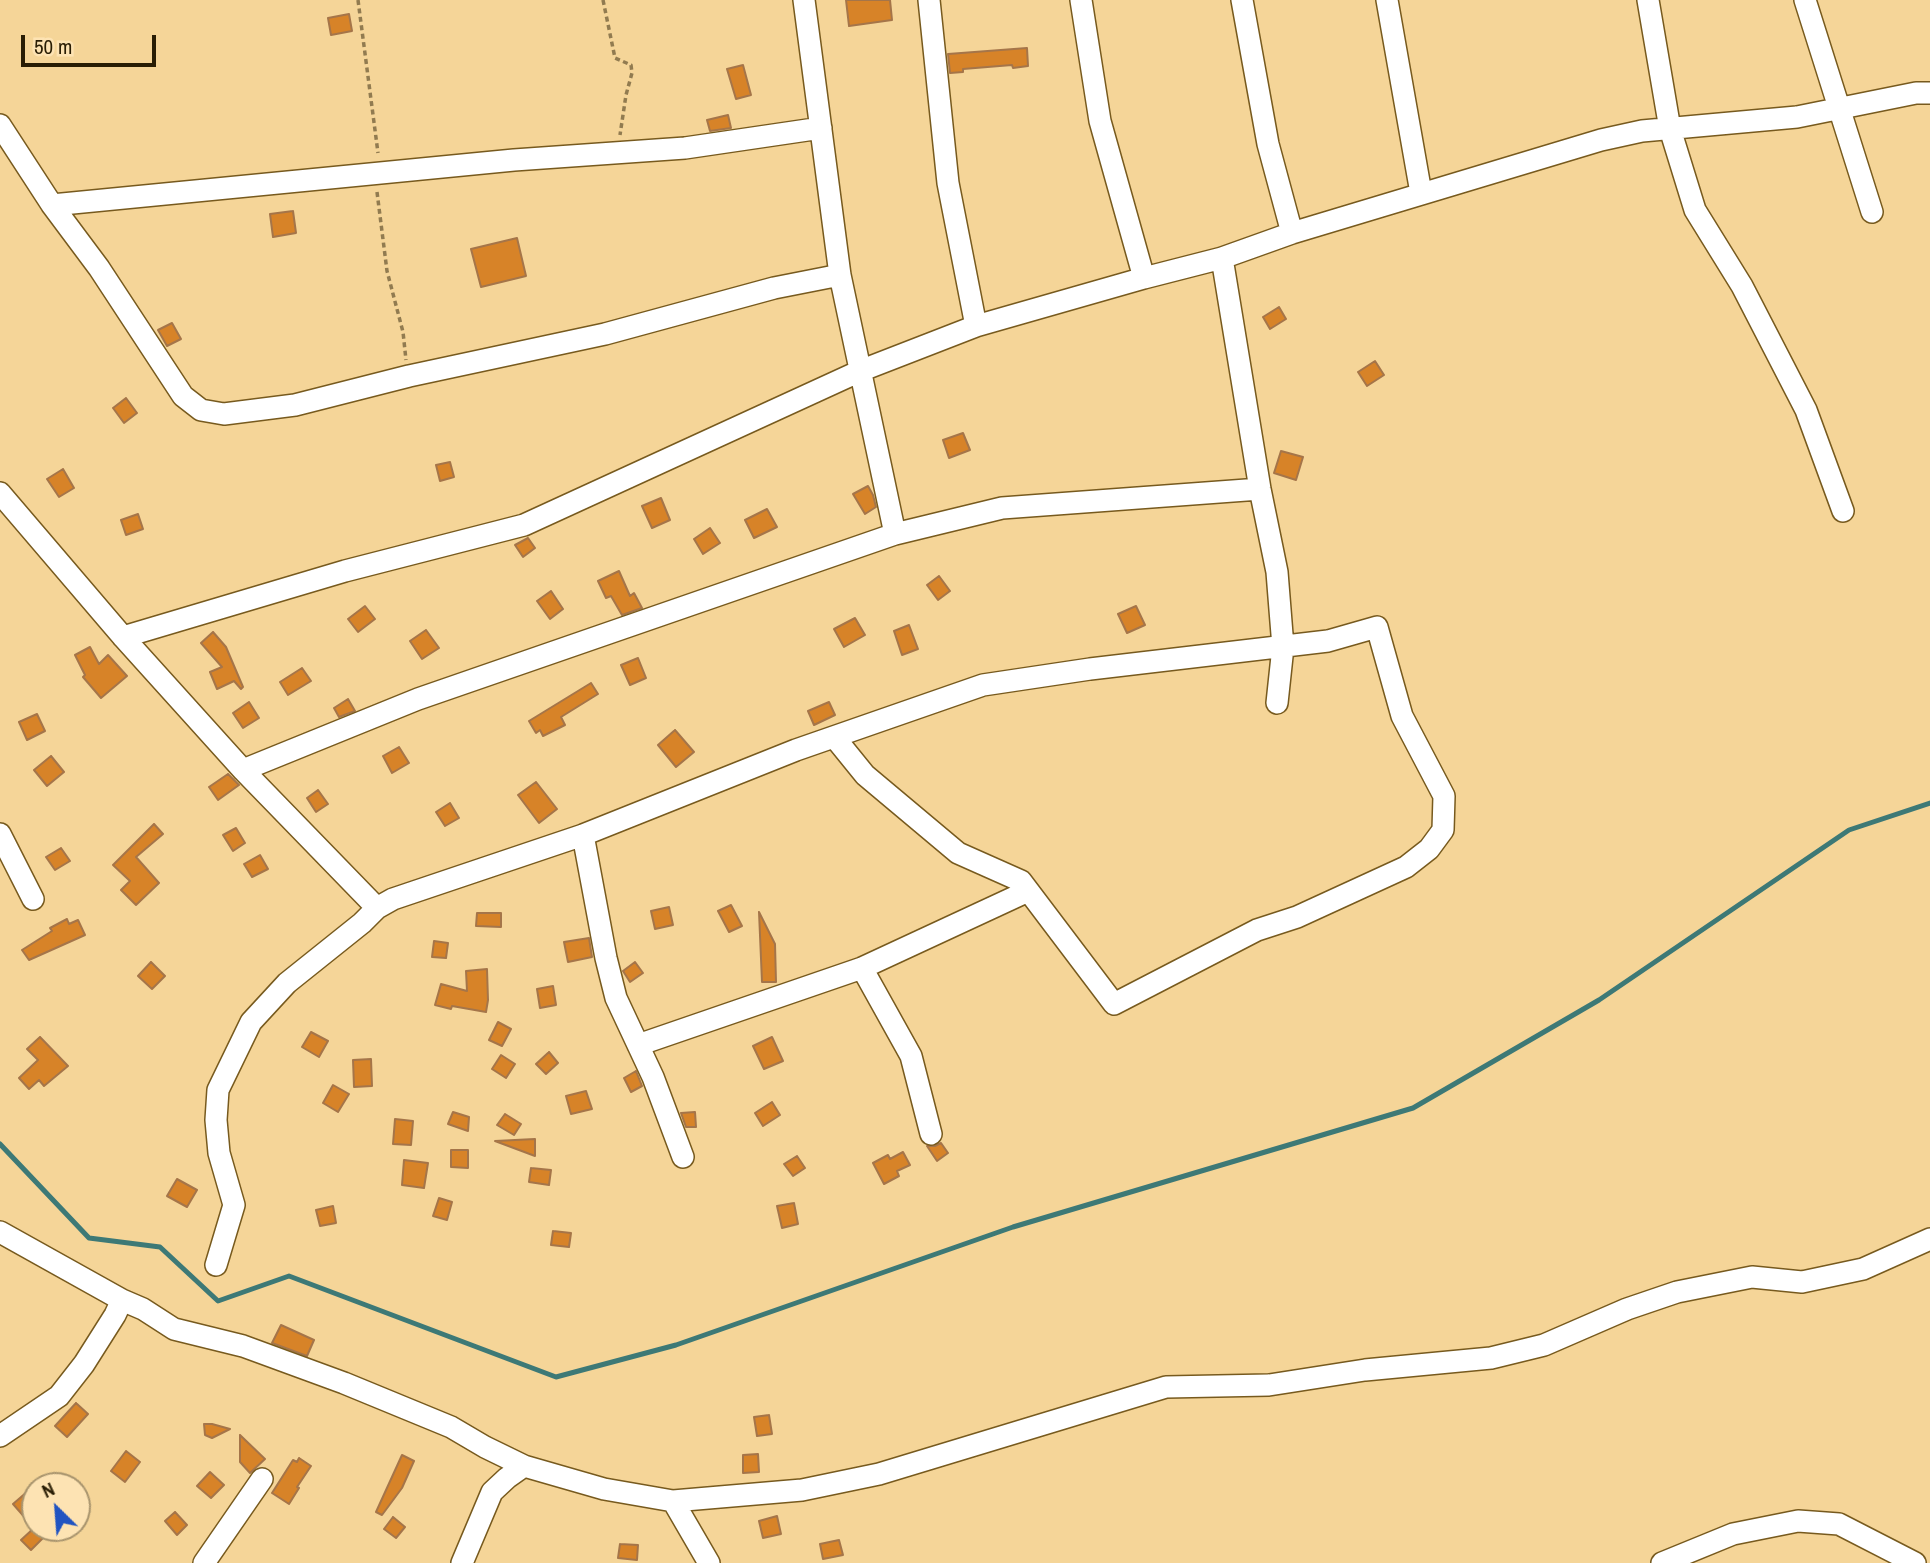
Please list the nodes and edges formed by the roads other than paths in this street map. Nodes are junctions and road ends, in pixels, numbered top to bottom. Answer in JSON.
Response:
{"nodes":[{"id":1,"x":804,"y":0,"type":"edge"},
{"id":2,"x":929,"y":0,"type":"edge"},
{"id":3,"x":1081,"y":0,"type":"edge"},
{"id":4,"x":1242,"y":0,"type":"edge"},
{"id":5,"x":1387,"y":0,"type":"edge"},
{"id":6,"x":1648,"y":0,"type":"edge"},
{"id":7,"x":1805,"y":0,"type":"edge"},
{"id":8,"x":1930,"y":93,"type":"edge"},
{"id":9,"x":1838,"y":109,"type":"junction"},
{"id":10,"x":0,"y":125,"type":"edge"},
{"id":11,"x":821,"y":128,"type":"junction"},
{"id":12,"x":1670,"y":129,"type":"junction"},
{"id":13,"x":1421,"y":193,"type":"junction"},
{"id":14,"x":52,"y":205,"type":"junction"},
{"id":15,"x":1872,"y":212,"type":"dead end"},
{"id":16,"x":1292,"y":233,"type":"junction"},
{"id":17,"x":1222,"y":258,"type":"junction"},
{"id":18,"x":840,"y":275,"type":"junction"},
{"id":19,"x":1144,"y":278,"type":"junction"},
{"id":20,"x":975,"y":326,"type":"junction"},
{"id":21,"x":860,"y":371,"type":"junction"},
{"id":22,"x":1260,"y":489,"type":"junction"},
{"id":23,"x":0,"y":493,"type":"edge"},
{"id":24,"x":1843,"y":511,"type":"dead end"},
{"id":25,"x":895,"y":534,"type":"junction"},
{"id":26,"x":123,"y":637,"type":"junction"},
{"id":27,"x":1283,"y":647,"type":"junction"},
{"id":28,"x":1277,"y":703,"type":"dead end"},
{"id":29,"x":835,"y":738,"type":"junction"},
{"id":30,"x":243,"y":770,"type":"junction"},
{"id":31,"x":0,"y":834,"type":"edge"},
{"id":32,"x":583,"y":835,"type":"junction"},
{"id":33,"x":1028,"y":891,"type":"junction"},
{"id":34,"x":33,"y":900,"type":"dead end"},
{"id":35,"x":377,"y":908,"type":"junction"},
{"id":36,"x":862,"y":968,"type":"junction"},
{"id":37,"x":638,"y":1045,"type":"junction"},
{"id":38,"x":931,"y":1134,"type":"dead end"},
{"id":39,"x":682,"y":1157,"type":"dead end"},
{"id":40,"x":0,"y":1231,"type":"edge"},
{"id":41,"x":1930,"y":1239,"type":"edge"},
{"id":42,"x":216,"y":1265,"type":"dead end"},
{"id":43,"x":122,"y":1300,"type":"junction"},
{"id":44,"x":3,"y":1427,"type":"edge"},
{"id":45,"x":485,"y":1447,"type":"junction"},
{"id":46,"x":524,"y":1466,"type":"junction"},
{"id":47,"x":262,"y":1479,"type":"dead end"},
{"id":48,"x":492,"y":1492,"type":"junction"},
{"id":49,"x":673,"y":1500,"type":"junction"},
{"id":50,"x":204,"y":1563,"type":"edge"},
{"id":51,"x":462,"y":1563,"type":"edge"},
{"id":52,"x":709,"y":1563,"type":"edge"},
{"id":53,"x":1662,"y":1563,"type":"edge"},
{"id":54,"x":1915,"y":1563,"type":"edge"}],
"edges":[{"from":1,"to":11,"type":"street"},
{"from":2,"to":20,"type":"street"},
{"from":3,"to":19,"type":"street"},
{"from":4,"to":16,"type":"street"},
{"from":5,"to":13,"type":"street"},
{"from":6,"to":12,"type":"street"},
{"from":7,"to":9,"type":"street"},
{"from":8,"to":9,"type":"street"},
{"from":9,"to":12,"type":"street"},
{"from":9,"to":15,"type":"street"},
{"from":10,"to":14,"type":"street"},
{"from":11,"to":14,"type":"street"},
{"from":11,"to":18,"type":"street"},
{"from":12,"to":13,"type":"street"},
{"from":12,"to":24,"type":"street"},
{"from":13,"to":16,"type":"street"},
{"from":14,"to":18,"type":"street"},
{"from":16,"to":17,"type":"street"},
{"from":17,"to":19,"type":"street"},
{"from":17,"to":22,"type":"street"},
{"from":18,"to":21,"type":"street"},
{"from":19,"to":20,"type":"street"},
{"from":20,"to":21,"type":"street"},
{"from":21,"to":25,"type":"street"},
{"from":21,"to":26,"type":"street"},
{"from":22,"to":25,"type":"street"},
{"from":22,"to":27,"type":"street"},
{"from":23,"to":26,"type":"street"},
{"from":25,"to":30,"type":"street"},
{"from":26,"to":30,"type":"street"},
{"from":27,"to":28,"type":"street"},
{"from":27,"to":29,"type":"street"},
{"from":27,"to":33,"type":"street"},
{"from":29,"to":32,"type":"street"},
{"from":29,"to":33,"type":"street"},
{"from":30,"to":35,"type":"street"},
{"from":31,"to":34,"type":"street"},
{"from":32,"to":35,"type":"street"},
{"from":32,"to":37,"type":"street"},
{"from":33,"to":36,"type":"street"},
{"from":35,"to":42,"type":"street"},
{"from":36,"to":37,"type":"street"},
{"from":36,"to":38,"type":"street"},
{"from":37,"to":39,"type":"street"},
{"from":40,"to":43,"type":"street"},
{"from":41,"to":49,"type":"street"},
{"from":43,"to":44,"type":"street"},
{"from":43,"to":45,"type":"street"},
{"from":45,"to":46,"type":"street"},
{"from":45,"to":48,"type":"street"},
{"from":46,"to":48,"type":"street"},
{"from":46,"to":49,"type":"street"},
{"from":47,"to":50,"type":"street"},
{"from":48,"to":51,"type":"street"},
{"from":49,"to":52,"type":"street"},
{"from":53,"to":54,"type":"street"}]}
